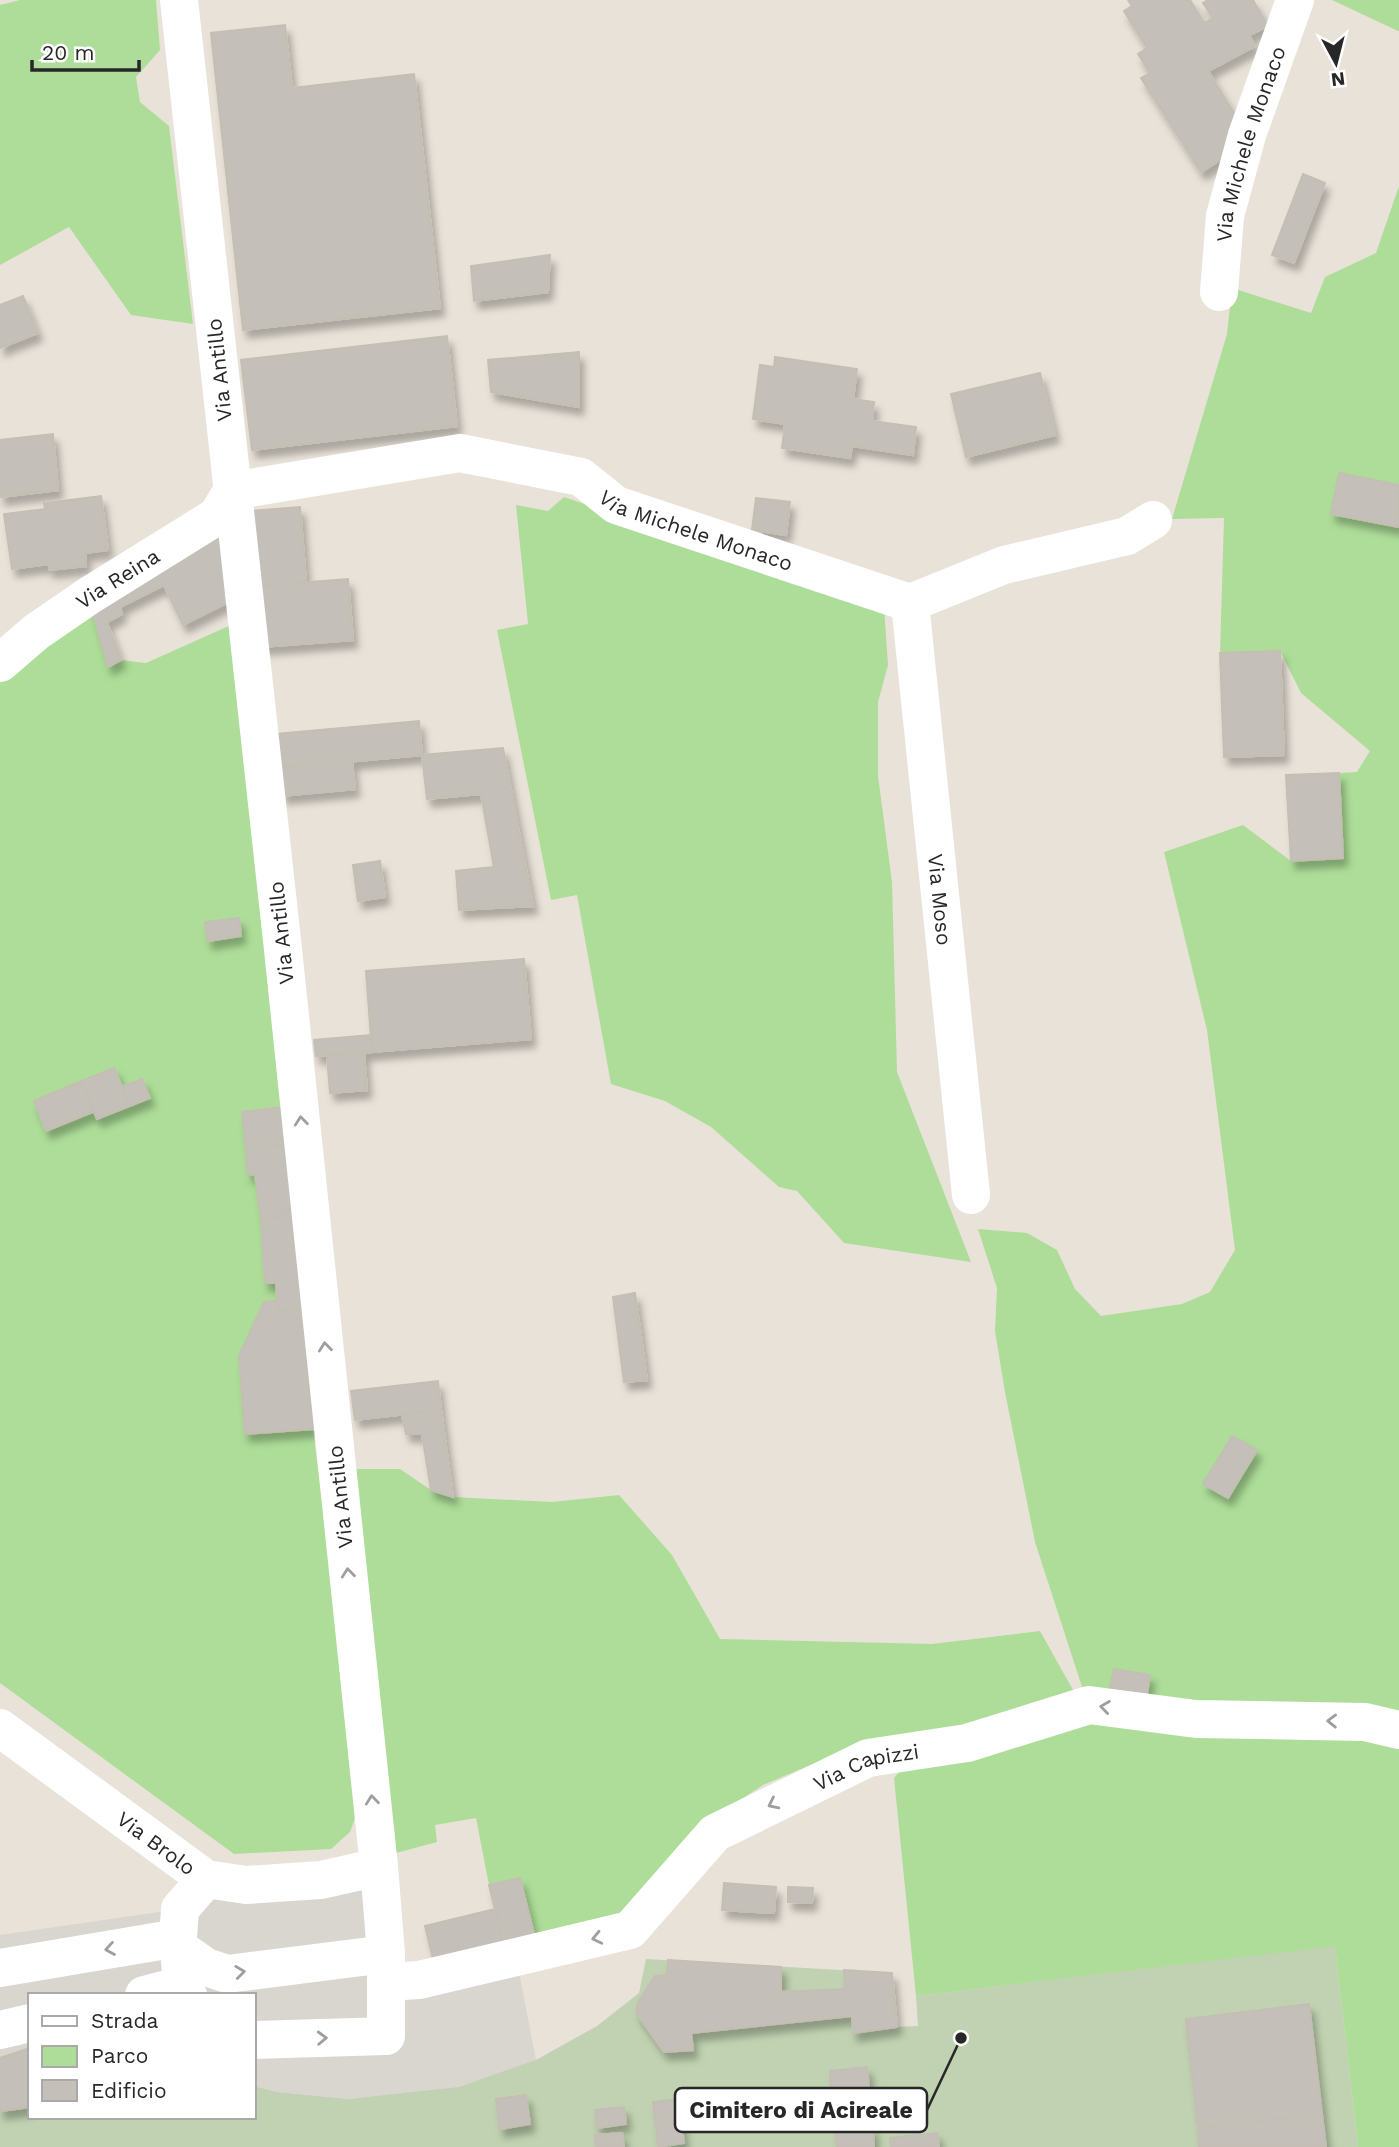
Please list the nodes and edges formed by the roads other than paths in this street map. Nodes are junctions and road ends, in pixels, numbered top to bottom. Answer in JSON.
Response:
{"nodes":[{"id":1,"x":179,"y":0,"type":"edge"},
{"id":2,"x":1295,"y":0,"type":"edge"},
{"id":3,"x":1219,"y":292,"type":"dead end"},
{"id":4,"x":232,"y":491,"type":"junction"},
{"id":5,"x":1153,"y":520,"type":"dead end"},
{"id":6,"x":910,"y":603,"type":"junction"},
{"id":7,"x":0,"y":663,"type":"edge"},
{"id":8,"x":971,"y":1195,"type":"dead end"},
{"id":9,"x":0,"y":1728,"type":"edge"},
{"id":10,"x":1399,"y":1730,"type":"edge"},
{"id":11,"x":379,"y":1867,"type":"junction"},
{"id":12,"x":206,"y":1879,"type":"junction"},
{"id":13,"x":178,"y":1943,"type":"junction"},
{"id":14,"x":0,"y":1968,"type":"edge"},
{"id":15,"x":386,"y":1968,"type":"junction"},
{"id":16,"x":185,"y":1990,"type":"edge"},
{"id":17,"x":160,"y":1993,"type":"edge"},
{"id":18,"x":28,"y":2023,"type":"edge"},
{"id":19,"x":0,"y":2030,"type":"edge"},
{"id":20,"x":256,"y":2040,"type":"edge"}],
"edges":[{"from":1,"to":4,"type":"street","name":"Via Antillo"},
{"from":2,"to":3,"type":"street","name":"Via Michele Monaco"},
{"from":4,"to":6,"type":"street","name":"Via Michele Monaco"},
{"from":4,"to":7,"type":"street","name":"Via Reina"},
{"from":11,"to":4,"type":"street","name":"Via Antillo","one_way":true},
{"from":5,"to":6,"type":"street"},
{"from":6,"to":8,"type":"street","name":"Via Moso"},
{"from":9,"to":12,"type":"street","name":"Via Brolo"},
{"from":10,"to":15,"type":"street","name":"Via Capizzi","one_way":true},
{"from":11,"to":12,"type":"street","name":"Via Brolo"},
{"from":11,"to":15,"type":"street","name":"Via Antillo"},
{"from":12,"to":13,"type":"street"},
{"from":13,"to":14,"type":"street","one_way":true},
{"from":13,"to":15,"type":"street","name":"Via Capizzi","one_way":true},
{"from":13,"to":16,"type":"street"},
{"from":20,"to":15,"type":"street","name":"Via Antillo","one_way":true},
{"from":16,"to":17,"type":"street"},
{"from":18,"to":19,"type":"street"}]}
